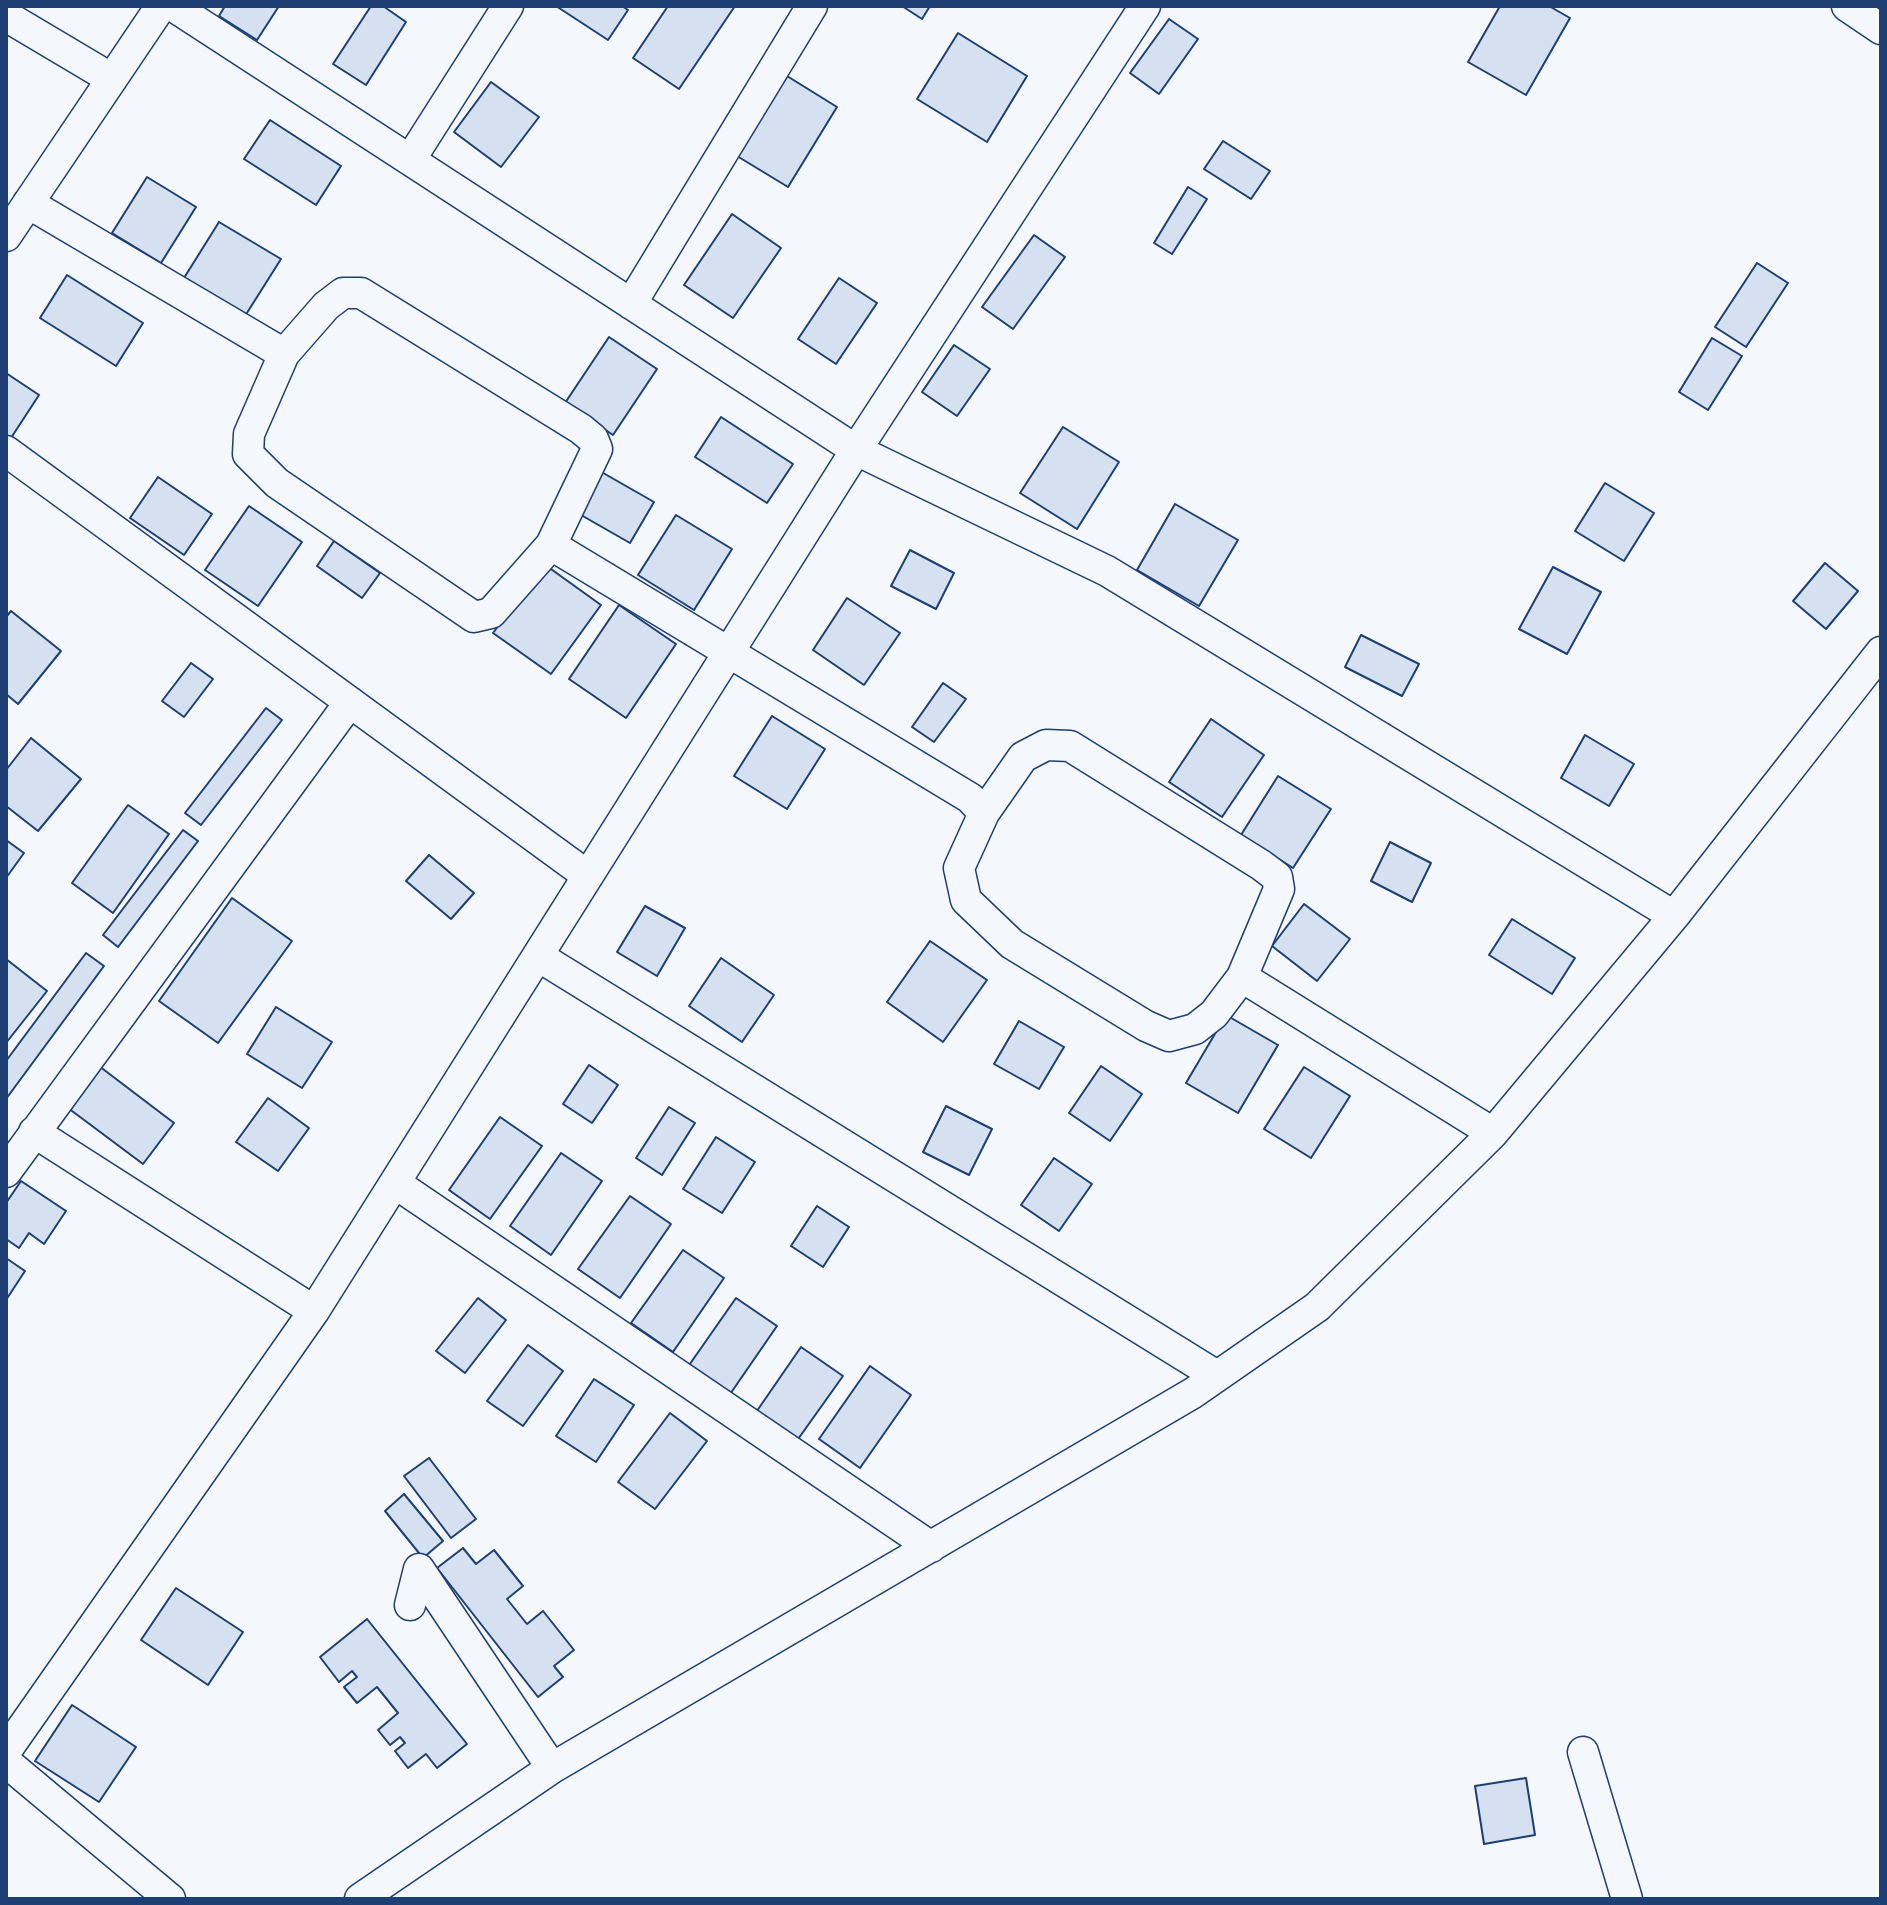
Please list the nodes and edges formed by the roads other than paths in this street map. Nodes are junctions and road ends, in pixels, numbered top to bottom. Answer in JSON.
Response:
{"nodes":[{"id":1,"x":161,"y":6,"type":"edge"},
{"id":2,"x":173,"y":6,"type":"edge"},
{"id":3,"x":508,"y":6,"type":"edge"},
{"id":4,"x":812,"y":6,"type":"edge"},
{"id":5,"x":1145,"y":6,"type":"edge"},
{"id":6,"x":1847,"y":6,"type":"edge"},
{"id":7,"x":6,"y":16,"type":"edge"},
{"id":8,"x":1881,"y":29,"type":"edge"},
{"id":9,"x":112,"y":79,"type":"junction"},
{"id":10,"x":410,"y":160,"type":"junction"},
{"id":11,"x":28,"y":203,"type":"junction"},
{"id":12,"x":6,"y":236,"type":"edge"},
{"id":13,"x":631,"y":304,"type":"junction"},
{"id":14,"x":284,"y":354,"type":"junction"},
{"id":15,"x":856,"y":450,"type":"junction"},
{"id":16,"x":6,"y":451,"type":"edge"},
{"id":17,"x":551,"y":545,"type":"junction"},
{"id":18,"x":1881,"y":652,"type":"edge"},
{"id":19,"x":727,"y":654,"type":"junction"},
{"id":20,"x":350,"y":702,"type":"junction"},
{"id":21,"x":984,"y":813,"type":"junction"},
{"id":22,"x":588,"y":876,"type":"junction"},
{"id":23,"x":1674,"y":916,"type":"junction"},
{"id":24,"x":538,"y":956,"type":"junction"},
{"id":25,"x":1242,"y":977,"type":"junction"},
{"id":26,"x":34,"y":1132,"type":"junction"},
{"id":27,"x":1493,"y":1133,"type":"junction"},
{"id":28,"x":6,"y":1172,"type":"edge"},
{"id":29,"x":395,"y":1183,"type":"junction"},
{"id":30,"x":314,"y":1311,"type":"junction"},
{"id":31,"x":1217,"y":1376,"type":"junction"},
{"id":32,"x":931,"y":1547,"type":"junction"},
{"id":33,"x":410,"y":1605,"type":"dead end"},
{"id":34,"x":6,"y":1751,"type":"edge"},
{"id":35,"x":1583,"y":1752,"type":"dead end"},
{"id":36,"x":6,"y":1762,"type":"edge"},
{"id":37,"x":552,"y":1768,"type":"junction"},
{"id":38,"x":170,"y":1899,"type":"edge"},
{"id":39,"x":360,"y":1899,"type":"edge"},
{"id":40,"x":1627,"y":1899,"type":"edge"}],
"edges":[{"from":1,"to":9,"type":"street"},
{"from":2,"to":10,"type":"street"},
{"from":3,"to":10,"type":"street"},
{"from":4,"to":13,"type":"street"},
{"from":5,"to":15,"type":"street"},
{"from":6,"to":8,"type":"street"},
{"from":7,"to":9,"type":"street"},
{"from":9,"to":11,"type":"street"},
{"from":10,"to":13,"type":"street"},
{"from":11,"to":12,"type":"street"},
{"from":11,"to":14,"type":"street"},
{"from":13,"to":15,"type":"street"},
{"from":14,"to":17,"type":"street"},
{"from":14,"to":17,"type":"street"},
{"from":15,"to":19,"type":"street"},
{"from":15,"to":23,"type":"street"},
{"from":16,"to":20,"type":"street"},
{"from":17,"to":19,"type":"street"},
{"from":18,"to":23,"type":"street"},
{"from":19,"to":21,"type":"street"},
{"from":19,"to":22,"type":"street"},
{"from":20,"to":22,"type":"street"},
{"from":20,"to":26,"type":"street"},
{"from":21,"to":25,"type":"street"},
{"from":21,"to":25,"type":"street"},
{"from":22,"to":24,"type":"street"},
{"from":23,"to":27,"type":"street"},
{"from":24,"to":29,"type":"street"},
{"from":24,"to":31,"type":"street"},
{"from":25,"to":27,"type":"street"},
{"from":26,"to":28,"type":"street"},
{"from":26,"to":30,"type":"street"},
{"from":27,"to":31,"type":"street"},
{"from":29,"to":30,"type":"street"},
{"from":29,"to":32,"type":"street"},
{"from":30,"to":34,"type":"street"},
{"from":31,"to":32,"type":"street"},
{"from":32,"to":37,"type":"street"},
{"from":33,"to":37,"type":"street"},
{"from":35,"to":40,"type":"street"},
{"from":36,"to":38,"type":"street"},
{"from":37,"to":39,"type":"street"}]}
